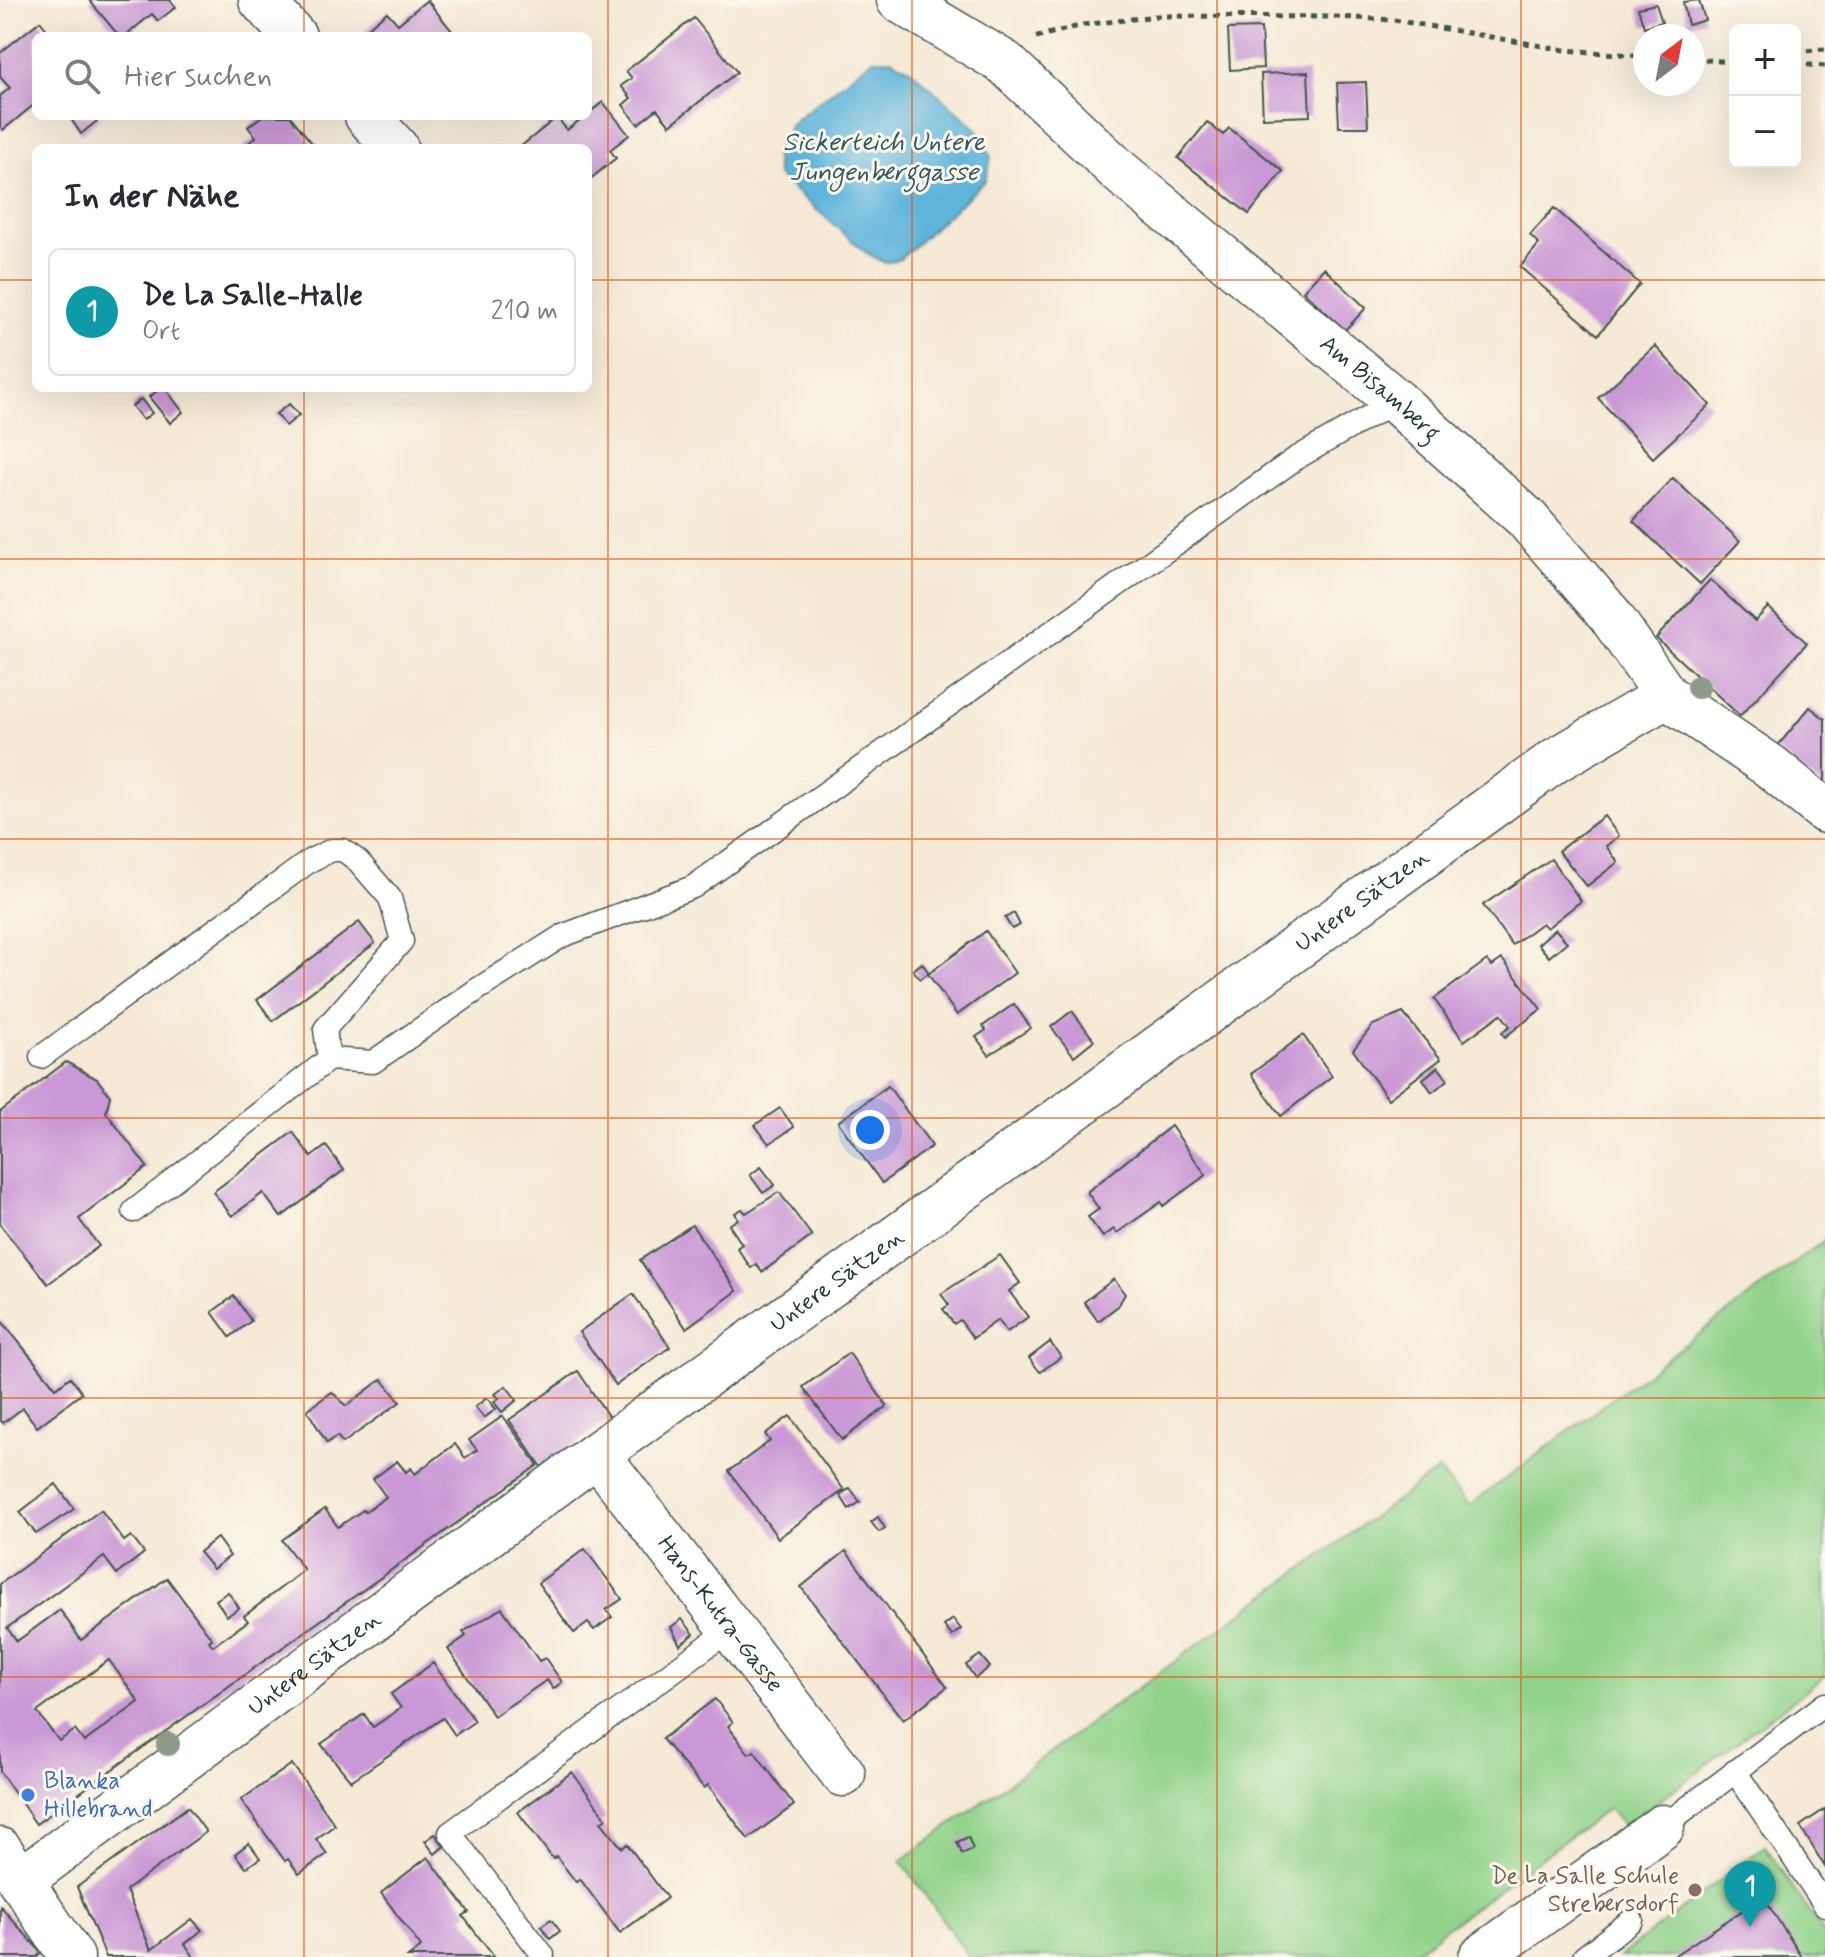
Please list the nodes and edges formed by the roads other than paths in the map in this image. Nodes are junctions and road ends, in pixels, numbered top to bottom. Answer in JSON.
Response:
{"nodes":[{"id":1,"x":261,"y":0,"type":"edge"},
{"id":2,"x":899,"y":0,"type":"edge"},
{"id":3,"x":290,"y":32,"type":"edge"},
{"id":4,"x":371,"y":120,"type":"edge"},
{"id":5,"x":392,"y":144,"type":"edge"},
{"id":6,"x":1396,"y":401,"type":"junction"},
{"id":7,"x":1666,"y":696,"type":"junction"},
{"id":8,"x":1825,"y":811,"type":"edge"},
{"id":9,"x":41,"y":1057,"type":"dead end"},
{"id":10,"x":329,"y":1059,"type":"junction"},
{"id":11,"x":134,"y":1211,"type":"dead end"},
{"id":12,"x":597,"y":1454,"type":"junction"},
{"id":13,"x":731,"y":1629,"type":"junction"},
{"id":14,"x":1825,"y":1704,"type":"edge"},
{"id":15,"x":1735,"y":1771,"type":"junction"},
{"id":16,"x":843,"y":1774,"type":"dead end"},
{"id":17,"x":1662,"y":1827,"type":"joint"},
{"id":18,"x":10,"y":1866,"type":"edge"},
{"id":19,"x":1825,"y":1905,"type":"edge"},
{"id":20,"x":1632,"y":1920,"type":"dead end"},
{"id":21,"x":543,"y":1955,"type":"edge"},
{"id":22,"x":72,"y":1957,"type":"edge"},
{"id":23,"x":1481,"y":1957,"type":"edge"},
{"id":24,"x":1584,"y":1957,"type":"edge"}],
"edges":[{"from":1,"to":3,"type":"street"},
{"from":2,"to":6,"type":"street","name":"Am Bisamberg"},
{"from":4,"to":5,"type":"street"},
{"from":6,"to":7,"type":"street","name":"Am Bisamberg"},
{"from":6,"to":10,"type":"lane"},
{"from":7,"to":8,"type":"street","name":"Am Bisamberg"},
{"from":7,"to":12,"type":"street","name":"Untere Sätzen"},
{"from":9,"to":10,"type":"lane"},
{"from":10,"to":11,"type":"lane"},
{"from":12,"to":13,"type":"street","name":"Hans-Kutra-Gasse"},
{"from":12,"to":18,"type":"street","name":"Untere Sätzen"},
{"from":13,"to":16,"type":"street","name":"Hans-Kutra-Gasse"},
{"from":13,"to":21,"type":"lane"},
{"from":14,"to":15,"type":"lane"},
{"from":15,"to":17,"type":"lane"},
{"from":15,"to":19,"type":"lane"},
{"from":17,"to":23,"type":"street"},
{"from":18,"to":22,"type":"street"},
{"from":20,"to":24,"type":"lane"}]}
